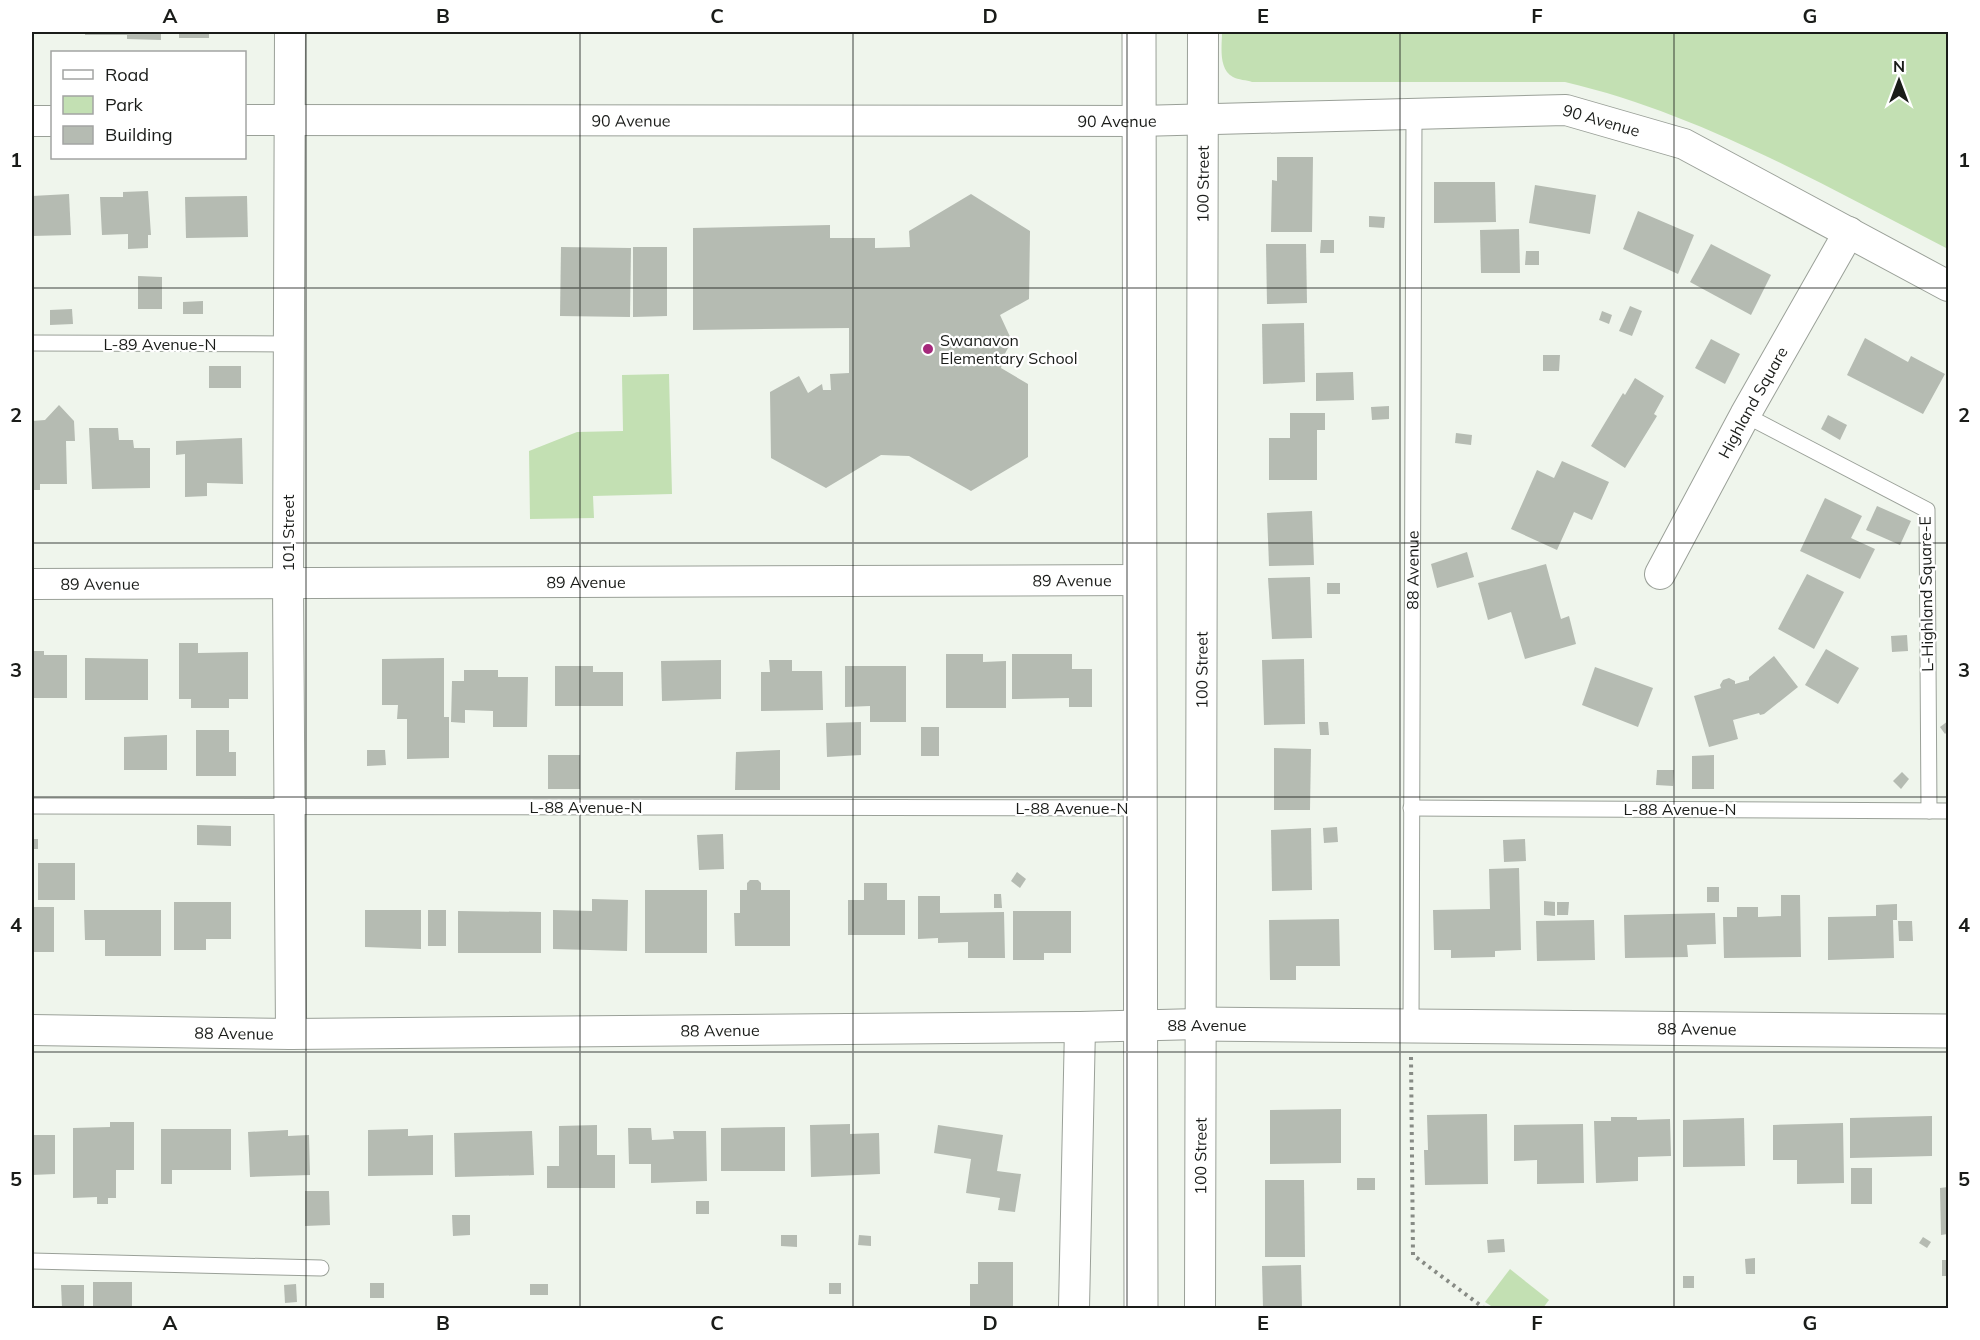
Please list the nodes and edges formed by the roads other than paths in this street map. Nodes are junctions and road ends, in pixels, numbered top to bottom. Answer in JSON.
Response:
{"nodes":[{"id":1,"x":290,"y":32,"type":"edge"},
{"id":2,"x":1139,"y":32,"type":"edge"},
{"id":3,"x":1203,"y":32,"type":"edge"},
{"id":4,"x":1414,"y":114,"type":"junction"},
{"id":5,"x":1204,"y":119,"type":"junction"},
{"id":6,"x":246,"y":120,"type":"edge"},
{"id":7,"x":290,"y":120,"type":"junction"},
{"id":8,"x":32,"y":121,"type":"edge"},
{"id":9,"x":51,"y":121,"type":"edge"},
{"id":10,"x":1139,"y":121,"type":"junction"},
{"id":11,"x":1849,"y":232,"type":"junction"},
{"id":12,"x":1948,"y":286,"type":"edge"},
{"id":13,"x":32,"y":343,"type":"edge"},
{"id":14,"x":289,"y":344,"type":"junction"},
{"id":15,"x":1744,"y":415,"type":"junction"},
{"id":16,"x":1660,"y":574,"type":"dead end"},
{"id":17,"x":1140,"y":580,"type":"junction"},
{"id":18,"x":32,"y":584,"type":"edge"},
{"id":19,"x":288,"y":584,"type":"junction"},
{"id":20,"x":32,"y":806,"type":"edge"},
{"id":21,"x":289,"y":806,"type":"junction"},
{"id":22,"x":1140,"y":808,"type":"junction"},
{"id":23,"x":1411,"y":808,"type":"junction"},
{"id":24,"x":1929,"y":811,"type":"junction"},
{"id":25,"x":1948,"y":811,"type":"edge"},
{"id":26,"x":1199,"y":1024,"type":"junction"},
{"id":27,"x":1141,"y":1026,"type":"junction"},
{"id":28,"x":1411,"y":1026,"type":"junction"},
{"id":29,"x":1080,"y":1027,"type":"junction"},
{"id":30,"x":32,"y":1030,"type":"edge"},
{"id":31,"x":1948,"y":1031,"type":"edge"},
{"id":32,"x":291,"y":1034,"type":"junction"},
{"id":33,"x":32,"y":1261,"type":"edge"},
{"id":34,"x":321,"y":1268,"type":"dead end"},
{"id":35,"x":1074,"y":1308,"type":"edge"},
{"id":36,"x":1142,"y":1308,"type":"edge"},
{"id":37,"x":1200,"y":1308,"type":"edge"}],
"edges":[{"from":1,"to":7,"type":"street","name":"101 Street"},
{"from":2,"to":10,"type":"main road"},
{"from":3,"to":5,"type":"street","name":"100 Street"},
{"from":4,"to":5,"type":"street","name":"90 Avenue"},
{"from":4,"to":11,"type":"street","name":"90 Avenue"},
{"from":4,"to":23,"type":"lane","name":"88 Avenue"},
{"from":5,"to":10,"type":"street","name":"90 Avenue"},
{"from":5,"to":26,"type":"street","name":"100 Street"},
{"from":6,"to":7,"type":"street","name":"90 Avenue"},
{"from":7,"to":10,"type":"street","name":"90 Avenue"},
{"from":7,"to":14,"type":"street","name":"101 Street"},
{"from":8,"to":9,"type":"street"},
{"from":10,"to":17,"type":"main road"},
{"from":11,"to":12,"type":"street","name":"90 Avenue"},
{"from":11,"to":15,"type":"street","name":"Highland Square"},
{"from":13,"to":14,"type":"lane","name":"L-89 Avenue-N"},
{"from":14,"to":19,"type":"street","name":"101 Street"},
{"from":15,"to":16,"type":"street","name":"Highland Square"},
{"from":15,"to":24,"type":"lane","name":"L-Highland Square-E"},
{"from":17,"to":19,"type":"street","name":"89 Avenue"},
{"from":17,"to":22,"type":"main road"},
{"from":18,"to":19,"type":"street","name":"89 Avenue"},
{"from":19,"to":21,"type":"street","name":"101 Street"},
{"from":20,"to":21,"type":"lane","name":"L-88 Avenue-N"},
{"from":21,"to":22,"type":"lane","name":"L-88 Avenue-N"},
{"from":21,"to":32,"type":"street","name":"101 Street"},
{"from":22,"to":27,"type":"main road"},
{"from":23,"to":24,"type":"lane","name":"L-88 Avenue-N"},
{"from":23,"to":28,"type":"lane","name":"88 Avenue"},
{"from":24,"to":25,"type":"lane","name":"L-88 Avenue-N"},
{"from":26,"to":27,"type":"street","name":"88 Avenue"},
{"from":26,"to":28,"type":"main road","name":"88 Avenue"},
{"from":26,"to":37,"type":"street","name":"100 Street"},
{"from":27,"to":29,"type":"street","name":"88 Avenue"},
{"from":27,"to":36,"type":"main road"},
{"from":28,"to":31,"type":"main road","name":"88 Avenue"},
{"from":29,"to":32,"type":"street","name":"88 Avenue"},
{"from":29,"to":35,"type":"street"},
{"from":30,"to":32,"type":"street","name":"88 Avenue"},
{"from":33,"to":34,"type":"lane"}]}
